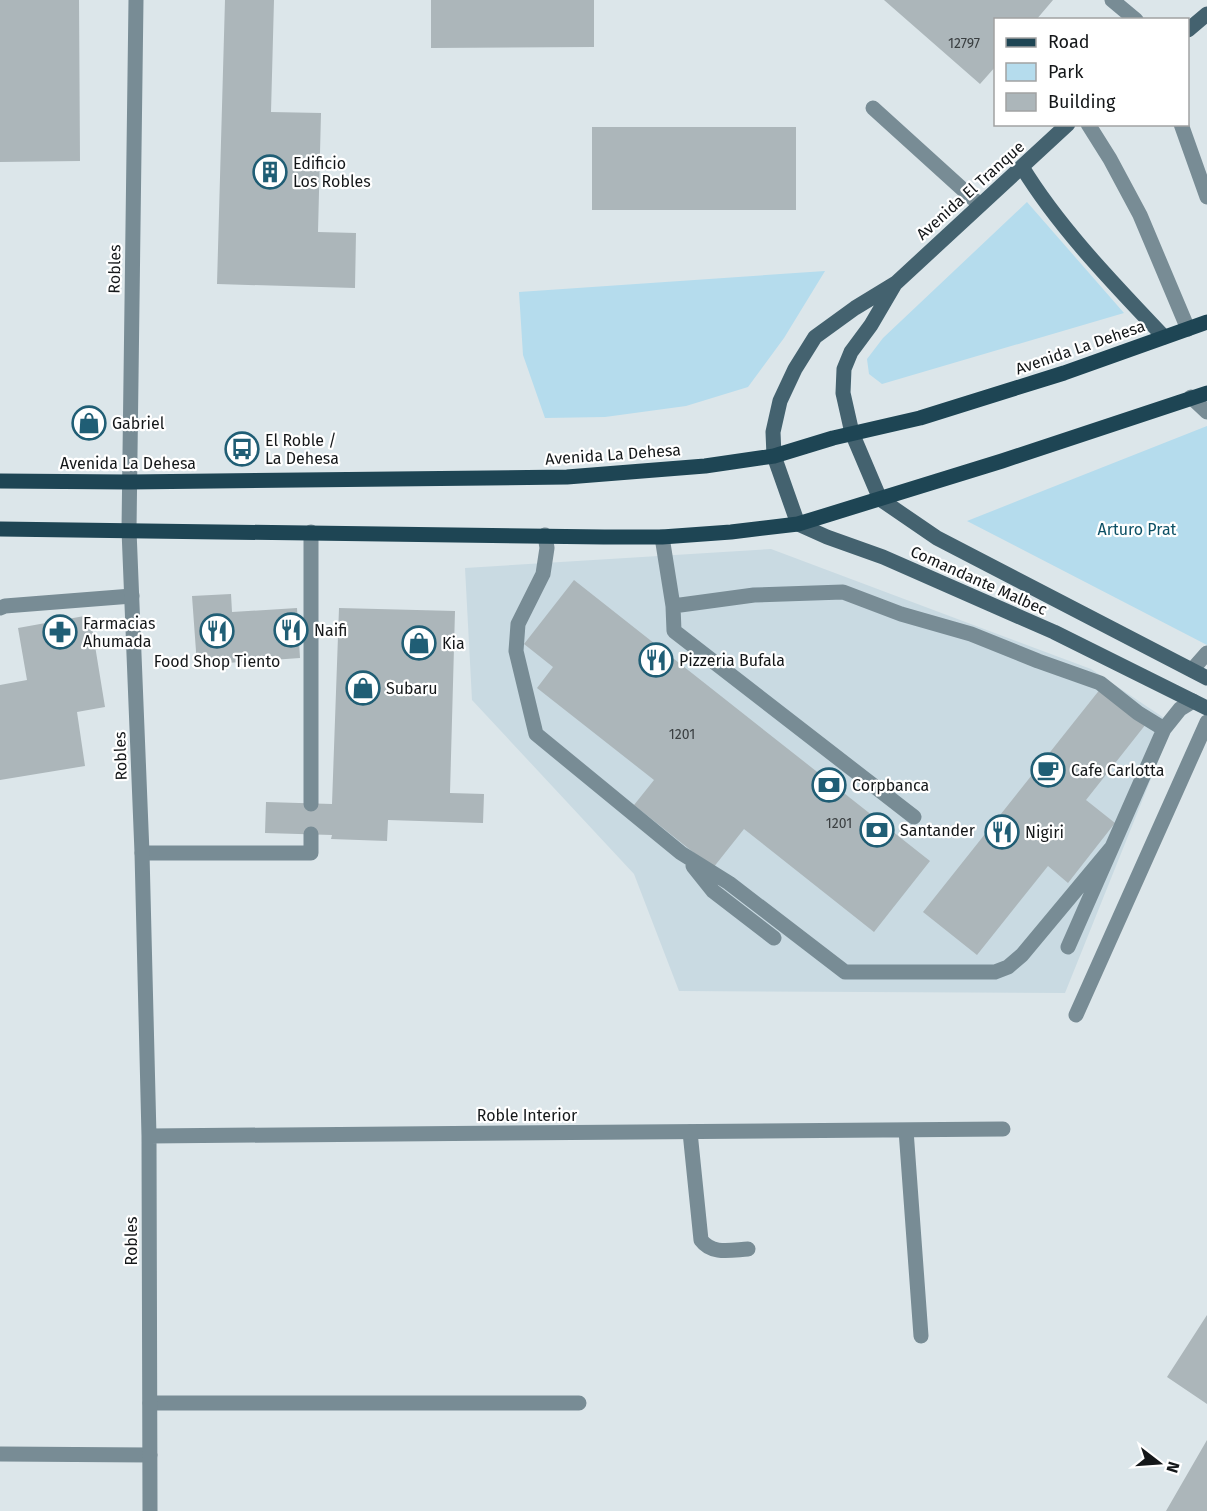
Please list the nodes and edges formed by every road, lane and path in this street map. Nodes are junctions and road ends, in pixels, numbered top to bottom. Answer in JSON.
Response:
{"nodes":[{"id":1,"x":136,"y":0,"type":"edge"},
{"id":2,"x":1112,"y":0,"type":"edge"},
{"id":3,"x":1207,"y":14,"type":"edge"},
{"id":4,"x":1134,"y":18,"type":"edge"},
{"id":5,"x":1189,"y":29,"type":"edge"},
{"id":6,"x":873,"y":108,"type":"dead end"},
{"id":7,"x":1066,"y":126,"type":"edge"},
{"id":8,"x":1089,"y":126,"type":"edge"},
{"id":9,"x":1182,"y":126,"type":"edge"},
{"id":10,"x":1022,"y":167,"type":"junction"},
{"id":11,"x":1207,"y":197,"type":"edge"},
{"id":12,"x":980,"y":205,"type":"junction"},
{"id":13,"x":896,"y":282,"type":"junction"},
{"id":14,"x":1207,"y":322,"type":"edge"},
{"id":15,"x":1188,"y":328,"type":"junction"},
{"id":16,"x":1164,"y":337,"type":"junction"},
{"id":17,"x":1207,"y":393,"type":"edge"},
{"id":18,"x":1191,"y":397,"type":"junction"},
{"id":19,"x":1207,"y":412,"type":"edge"},
{"id":20,"x":852,"y":434,"type":"junction"},
{"id":21,"x":774,"y":456,"type":"junction"},
{"id":22,"x":0,"y":481,"type":"edge"},
{"id":23,"x":129,"y":482,"type":"junction"},
{"id":24,"x":880,"y":499,"type":"junction"},
{"id":25,"x":798,"y":524,"type":"junction"},
{"id":26,"x":0,"y":529,"type":"edge"},
{"id":27,"x":129,"y":530,"type":"junction"},
{"id":28,"x":311,"y":532,"type":"junction"},
{"id":29,"x":545,"y":535,"type":"junction"},
{"id":30,"x":662,"y":537,"type":"junction"},
{"id":31,"x":132,"y":596,"type":"junction"},
{"id":32,"x":673,"y":606,"type":"junction"},
{"id":33,"x":0,"y":608,"type":"edge"},
{"id":34,"x":1207,"y":653,"type":"edge"},
{"id":35,"x":1192,"y":670,"type":"junction"},
{"id":36,"x":1207,"y":678,"type":"edge"},
{"id":37,"x":1200,"y":705,"type":"edge"},
{"id":38,"x":1207,"y":722,"type":"edge"},
{"id":39,"x":1164,"y":729,"type":"junction"},
{"id":40,"x":311,"y":804,"type":"dead end"},
{"id":41,"x":915,"y":817,"type":"dead end"},
{"id":42,"x":311,"y":834,"type":"dead end"},
{"id":43,"x":1112,"y":847,"type":"junction"},
{"id":44,"x":142,"y":853,"type":"junction"},
{"id":45,"x":681,"y":853,"type":"junction"},
{"id":46,"x":774,"y":938,"type":"dead end"},
{"id":47,"x":1068,"y":947,"type":"dead end"},
{"id":48,"x":1076,"y":1015,"type":"dead end"},
{"id":49,"x":1004,"y":1129,"type":"dead end"},
{"id":50,"x":906,"y":1130,"type":"junction"},
{"id":51,"x":690,"y":1132,"type":"junction"},
{"id":52,"x":149,"y":1136,"type":"junction"},
{"id":53,"x":748,"y":1249,"type":"dead end"},
{"id":54,"x":921,"y":1336,"type":"dead end"},
{"id":55,"x":150,"y":1403,"type":"junction"},
{"id":56,"x":579,"y":1403,"type":"dead end"},
{"id":57,"x":0,"y":1454,"type":"edge"},
{"id":58,"x":150,"y":1455,"type":"junction"},
{"id":59,"x":150,"y":1511,"type":"edge"}],
"edges":[{"from":1,"to":23,"type":"street","name":"Robles"},
{"from":2,"to":4,"type":"street"},
{"from":3,"to":5,"type":"street"},
{"from":6,"to":12,"type":"street"},
{"from":7,"to":10,"type":"street","name":"Avenida El Tranque"},
{"from":8,"to":15,"type":"street"},
{"from":9,"to":11,"type":"street"},
{"from":10,"to":12,"type":"street","name":"Avenida El Tranque"},
{"from":10,"to":16,"type":"street"},
{"from":12,"to":13,"type":"street","name":"Avenida El Tranque"},
{"from":13,"to":20,"type":"street","name":"Avenida El Tranque"},
{"from":13,"to":21,"type":"street","name":"Avenida El Tranque"},
{"from":14,"to":15,"type":"main road","name":"Avenida La Dehesa"},
{"from":15,"to":16,"type":"main road","name":"Avenida La Dehesa"},
{"from":16,"to":20,"type":"main road","name":"Avenida La Dehesa"},
{"from":17,"to":18,"type":"main road"},
{"from":18,"to":19,"type":"street"},
{"from":18,"to":24,"type":"main road"},
{"from":20,"to":21,"type":"main road","name":"Avenida La Dehesa"},
{"from":20,"to":24,"type":"street"},
{"from":21,"to":23,"type":"main road","name":"Avenida La Dehesa"},
{"from":21,"to":25,"type":"street"},
{"from":22,"to":23,"type":"main road","name":"Avenida La Dehesa"},
{"from":23,"to":27,"type":"street","name":"Robles"},
{"from":24,"to":25,"type":"main road"},
{"from":24,"to":35,"type":"street","name":"Comandante Malbec"},
{"from":25,"to":30,"type":"main road"},
{"from":25,"to":37,"type":"street","name":"Comandante Malbec"},
{"from":26,"to":27,"type":"main road"},
{"from":27,"to":28,"type":"main road"},
{"from":27,"to":31,"type":"street","name":"Robles"},
{"from":28,"to":29,"type":"main road"},
{"from":28,"to":40,"type":"street"},
{"from":29,"to":30,"type":"main road"},
{"from":29,"to":45,"type":"street"},
{"from":30,"to":32,"type":"street"},
{"from":31,"to":33,"type":"street"},
{"from":31,"to":44,"type":"street","name":"Robles"},
{"from":32,"to":39,"type":"street"},
{"from":32,"to":41,"type":"street"},
{"from":34,"to":35,"type":"street"},
{"from":35,"to":36,"type":"street","name":"Comandante Malbec"},
{"from":37,"to":39,"type":"street"},
{"from":38,"to":48,"type":"street"},
{"from":39,"to":43,"type":"street"},
{"from":42,"to":44,"type":"street"},
{"from":43,"to":45,"type":"street"},
{"from":43,"to":47,"type":"street"},
{"from":44,"to":52,"type":"street","name":"Robles"},
{"from":45,"to":46,"type":"street"},
{"from":49,"to":50,"type":"street","name":"Roble Interior"},
{"from":50,"to":51,"type":"street","name":"Roble Interior"},
{"from":50,"to":54,"type":"street"},
{"from":51,"to":52,"type":"street","name":"Roble Interior"},
{"from":51,"to":53,"type":"street"},
{"from":52,"to":55,"type":"street","name":"Robles"},
{"from":55,"to":56,"type":"street"},
{"from":55,"to":58,"type":"street","name":"Robles"},
{"from":57,"to":58,"type":"street"},
{"from":58,"to":59,"type":"street","name":"Robles"}]}
